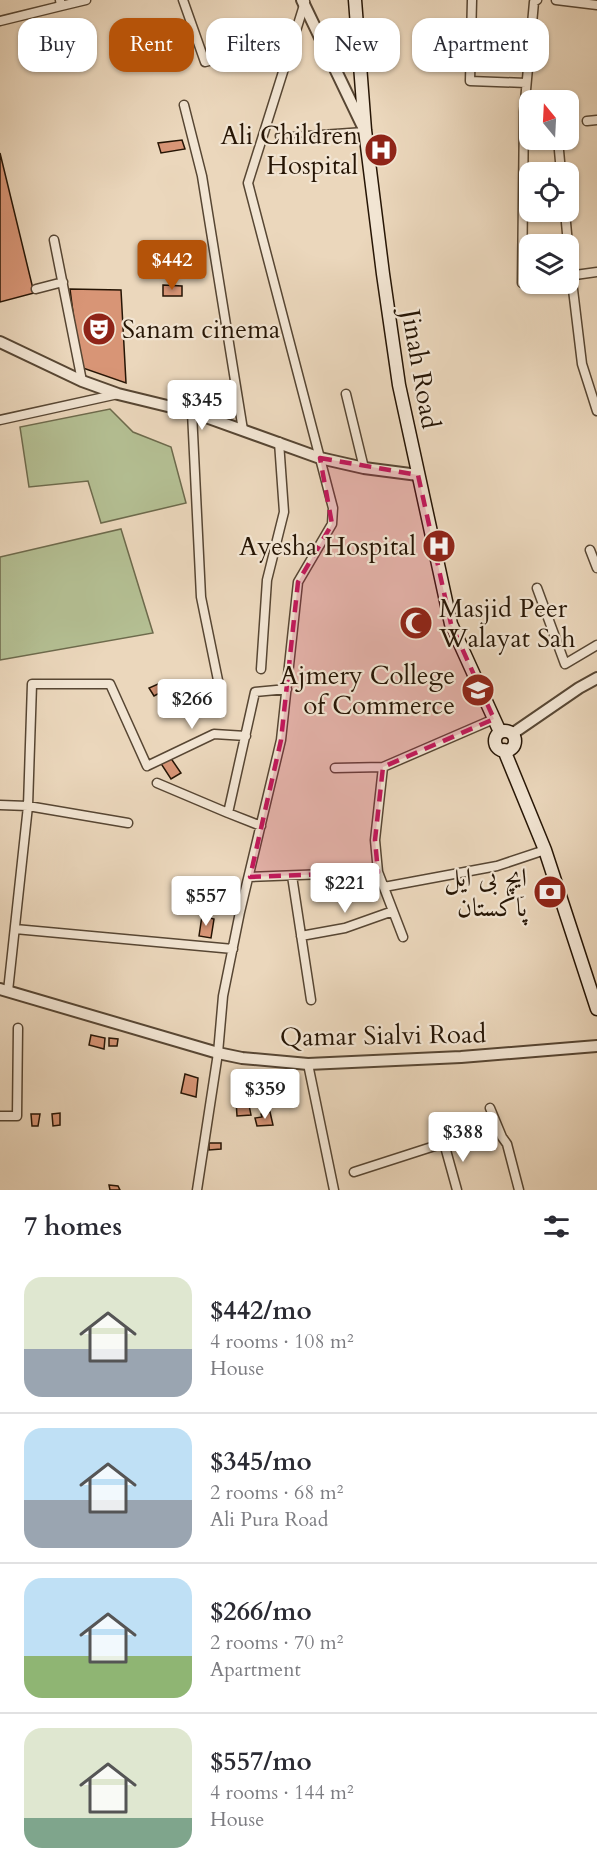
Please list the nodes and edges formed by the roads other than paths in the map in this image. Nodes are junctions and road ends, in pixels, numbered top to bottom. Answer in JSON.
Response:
{"nodes":[{"id":1,"x":86,"y":0,"type":"edge"},
{"id":2,"x":183,"y":0,"type":"edge"},
{"id":3,"x":356,"y":0,"type":"edge"},
{"id":4,"x":472,"y":0,"type":"edge"},
{"id":5,"x":537,"y":0,"type":"edge"},
{"id":6,"x":556,"y":0,"type":"edge"},
{"id":7,"x":304,"y":2,"type":"edge"},
{"id":8,"x":61,"y":3,"type":"edge"},
{"id":9,"x":591,"y":3,"type":"edge"},
{"id":10,"x":300,"y":18,"type":"edge"},
{"id":11,"x":0,"y":21,"type":"edge"},
{"id":12,"x":206,"y":62,"type":"edge"},
{"id":13,"x":284,"y":72,"type":"edge"},
{"id":14,"x":526,"y":83,"type":"junction"},
{"id":15,"x":526,"y":90,"type":"edge"},
{"id":16,"x":184,"y":105,"type":"dead end"},
{"id":17,"x":597,"y":120,"type":"edge"},
{"id":18,"x":587,"y":121,"type":"dead end"},
{"id":19,"x":365,"y":130,"type":"junction"},
{"id":20,"x":278,"y":136,"type":"dead end"},
{"id":21,"x":526,"y":150,"type":"edge"},
{"id":22,"x":523,"y":234,"type":"edge"},
{"id":23,"x":54,"y":240,"type":"dead end"},
{"id":24,"x":597,"y":272,"type":"edge"},
{"id":25,"x":579,"y":274,"type":"edge"},
{"id":26,"x":63,"y":282,"type":"junction"},
{"id":27,"x":36,"y":289,"type":"dead end"},
{"id":28,"x":573,"y":294,"type":"edge"},
{"id":29,"x":0,"y":342,"type":"edge"},
{"id":30,"x":82,"y":381,"type":"junction"},
{"id":31,"x":594,"y":388,"type":"edge"},
{"id":32,"x":118,"y":393,"type":"junction"},
{"id":33,"x":346,"y":394,"type":"dead end"},
{"id":34,"x":597,"y":411,"type":"edge"},
{"id":35,"x":192,"y":412,"type":"junction"},
{"id":36,"x":0,"y":420,"type":"edge"},
{"id":37,"x":243,"y":430,"type":"junction"},
{"id":38,"x":279,"y":442,"type":"junction"},
{"id":39,"x":320,"y":458,"type":"junction"},
{"id":40,"x":364,"y":468,"type":"junction"},
{"id":41,"x":418,"y":476,"type":"junction"},
{"id":42,"x":590,"y":550,"type":"dead end"},
{"id":43,"x":597,"y":568,"type":"edge"},
{"id":44,"x":537,"y":588,"type":"dead end"},
{"id":45,"x":597,"y":645,"type":"edge"},
{"id":46,"x":261,"y":669,"type":"dead end"},
{"id":47,"x":597,"y":678,"type":"edge"},
{"id":48,"x":287,"y":689,"type":"junction"},
{"id":49,"x":220,"y":690,"type":"dead end"},
{"id":50,"x":494,"y":719,"type":"junction"},
{"id":51,"x":506,"y":733,"type":"junction"},
{"id":52,"x":246,"y":736,"type":"junction"},
{"id":53,"x":383,"y":767,"type":"junction"},
{"id":54,"x":335,"y":768,"type":"dead end"},
{"id":55,"x":157,"y":783,"type":"dead end"},
{"id":56,"x":0,"y":805,"type":"edge"},
{"id":57,"x":28,"y":806,"type":"junction"},
{"id":58,"x":228,"y":813,"type":"junction"},
{"id":59,"x":128,"y":823,"type":"dead end"},
{"id":60,"x":261,"y":826,"type":"junction"},
{"id":61,"x":546,"y":850,"type":"junction"},
{"id":62,"x":378,"y":872,"type":"junction"},
{"id":63,"x":292,"y":876,"type":"junction"},
{"id":64,"x":250,"y":877,"type":"junction"},
{"id":65,"x":384,"y":887,"type":"junction"},
{"id":66,"x":393,"y":911,"type":"junction"},
{"id":67,"x":15,"y":929,"type":"junction"},
{"id":68,"x":301,"y":936,"type":"junction"},
{"id":69,"x":403,"y":936,"type":"dead end"},
{"id":70,"x":233,"y":949,"type":"junction"},
{"id":71,"x":4,"y":990,"type":"edge"},
{"id":72,"x":311,"y":1000,"type":"dead end"},
{"id":73,"x":597,"y":1009,"type":"edge"},
{"id":74,"x":18,"y":1028,"type":"dead end"},
{"id":75,"x":597,"y":1046,"type":"edge"},
{"id":76,"x":218,"y":1053,"type":"junction"},
{"id":77,"x":308,"y":1064,"type":"junction"},
{"id":78,"x":490,"y":1108,"type":"dead end"},
{"id":79,"x":0,"y":1116,"type":"edge"},
{"id":80,"x":354,"y":1172,"type":"dead end"},
{"id":81,"x":196,"y":1190,"type":"edge"},
{"id":82,"x":334,"y":1190,"type":"edge"},
{"id":83,"x":457,"y":1190,"type":"edge"},
{"id":84,"x":519,"y":1190,"type":"edge"}],
"edges":[{"from":1,"to":8,"type":"street"},
{"from":2,"to":12,"type":"street"},
{"from":3,"to":19,"type":"main road","name":"Jinah Road"},
{"from":4,"to":14,"type":"street"},
{"from":5,"to":14,"type":"street"},
{"from":6,"to":9,"type":"street"},
{"from":7,"to":10,"type":"street"},
{"from":7,"to":19,"type":"street"},
{"from":8,"to":11,"type":"street"},
{"from":13,"to":39,"type":"street"},
{"from":14,"to":15,"type":"street"},
{"from":16,"to":37,"type":"street"},
{"from":17,"to":18,"type":"street"},
{"from":19,"to":20,"type":"lane"},
{"from":19,"to":41,"type":"main road","name":"Jinah Road"},
{"from":21,"to":22,"type":"street"},
{"from":23,"to":26,"type":"street"},
{"from":24,"to":25,"type":"street"},
{"from":26,"to":27,"type":"street"},
{"from":26,"to":30,"type":"street"},
{"from":28,"to":31,"type":"street"},
{"from":29,"to":30,"type":"street"},
{"from":30,"to":32,"type":"street"},
{"from":31,"to":34,"type":"street"},
{"from":32,"to":35,"type":"street"},
{"from":32,"to":36,"type":"street"},
{"from":33,"to":40,"type":"street"},
{"from":35,"to":37,"type":"street"},
{"from":35,"to":49,"type":"street"},
{"from":37,"to":38,"type":"street"},
{"from":38,"to":39,"type":"street"},
{"from":38,"to":46,"type":"street"},
{"from":39,"to":40,"type":"street"},
{"from":39,"to":48,"type":"street"},
{"from":40,"to":41,"type":"street"},
{"from":41,"to":50,"type":"main road","name":"Jinah Road"},
{"from":42,"to":43,"type":"street"},
{"from":44,"to":45,"type":"street"},
{"from":47,"to":51,"type":"street"},
{"from":48,"to":52,"type":"street"},
{"from":48,"to":60,"type":"street"},
{"from":50,"to":51,"type":"main road","name":"Jinah Road"},
{"from":50,"to":53,"type":"street"},
{"from":51,"to":61,"type":"main road"},
{"from":52,"to":57,"type":"street"},
{"from":52,"to":58,"type":"street"},
{"from":53,"to":54,"type":"street"},
{"from":53,"to":62,"type":"street"},
{"from":55,"to":58,"type":"street"},
{"from":56,"to":57,"type":"street"},
{"from":57,"to":59,"type":"street"},
{"from":57,"to":67,"type":"street"},
{"from":58,"to":60,"type":"street"},
{"from":60,"to":64,"type":"street"},
{"from":61,"to":65,"type":"street"},
{"from":61,"to":73,"type":"main road"},
{"from":62,"to":63,"type":"street"},
{"from":62,"to":65,"type":"street"},
{"from":63,"to":64,"type":"street"},
{"from":63,"to":68,"type":"street"},
{"from":64,"to":70,"type":"street"},
{"from":65,"to":66,"type":"street"},
{"from":66,"to":68,"type":"street"},
{"from":66,"to":69,"type":"street"},
{"from":67,"to":70,"type":"street"},
{"from":67,"to":71,"type":"street"},
{"from":68,"to":72,"type":"street"},
{"from":70,"to":76,"type":"street"},
{"from":71,"to":76,"type":"street","name":"Qamar Sialvi Road"},
{"from":74,"to":79,"type":"street"},
{"from":75,"to":77,"type":"street","name":"Qamar Sialvi Road"},
{"from":76,"to":77,"type":"street","name":"Qamar Sialvi Road"},
{"from":76,"to":81,"type":"street"},
{"from":77,"to":82,"type":"street"},
{"from":78,"to":84,"type":"street"},
{"from":80,"to":83,"type":"street"}]}
